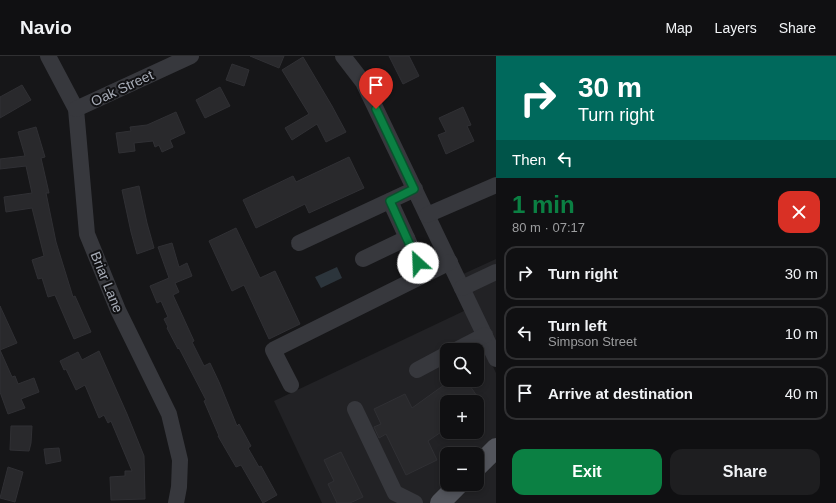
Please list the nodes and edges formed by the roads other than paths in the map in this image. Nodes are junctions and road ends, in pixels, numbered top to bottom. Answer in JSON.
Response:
{"nodes":[{"id":1,"x":48,"y":56,"type":"edge"},
{"id":2,"x":191,"y":56,"type":"edge"},
{"id":3,"x":344,"y":56,"type":"edge"},
{"id":4,"x":76,"y":110,"type":"junction"},
{"id":5,"x":496,"y":185,"type":"edge"},
{"id":6,"x":414,"y":189,"type":"junction"},
{"id":7,"x":390,"y":201,"type":"junction"},
{"id":8,"x":427,"y":214,"type":"junction"},
{"id":9,"x":407,"y":238,"type":"junction"},
{"id":10,"x":299,"y":243,"type":"dead end"},
{"id":11,"x":363,"y":259,"type":"dead end"},
{"id":12,"x":450,"y":262,"type":"junction"},
{"id":13,"x":496,"y":272,"type":"edge"},
{"id":14,"x":424,"y":275,"type":"junction"},
{"id":15,"x":462,"y":288,"type":"junction"},
{"id":16,"x":485,"y":335,"type":"junction"},
{"id":17,"x":470,"y":343,"type":"edge"},
{"id":18,"x":440,"y":358,"type":"edge"},
{"id":19,"x":496,"y":359,"type":"edge"},
{"id":20,"x":417,"y":370,"type":"dead end"},
{"id":21,"x":291,"y":385,"type":"dead end"},
{"id":22,"x":355,"y":409,"type":"dead end"},
{"id":23,"x":496,"y":448,"type":"edge"},
{"id":24,"x":484,"y":460,"type":"edge"},
{"id":25,"x":452,"y":491,"type":"edge"},
{"id":26,"x":176,"y":503,"type":"edge"},
{"id":27,"x":415,"y":503,"type":"edge"},
{"id":28,"x":440,"y":503,"type":"edge"}],
"edges":[{"from":1,"to":4,"type":"street","name":"Briar Lane"},
{"from":2,"to":4,"type":"street","name":"Oak Street"},
{"from":3,"to":6,"type":"street"},
{"from":4,"to":26,"type":"street","name":"Briar Lane"},
{"from":5,"to":8,"type":"street"},
{"from":6,"to":7,"type":"street"},
{"from":6,"to":8,"type":"street"},
{"from":7,"to":9,"type":"street"},
{"from":7,"to":10,"type":"street"},
{"from":8,"to":12,"type":"street"},
{"from":9,"to":11,"type":"street"},
{"from":9,"to":14,"type":"street"},
{"from":12,"to":14,"type":"street"},
{"from":12,"to":15,"type":"street"},
{"from":13,"to":15,"type":"street"},
{"from":14,"to":21,"type":"street"},
{"from":15,"to":16,"type":"street"},
{"from":16,"to":17,"type":"street"},
{"from":16,"to":19,"type":"street"},
{"from":18,"to":20,"type":"street"},
{"from":22,"to":27,"type":"street"},
{"from":23,"to":24,"type":"main road"},
{"from":25,"to":28,"type":"main road"}]}
